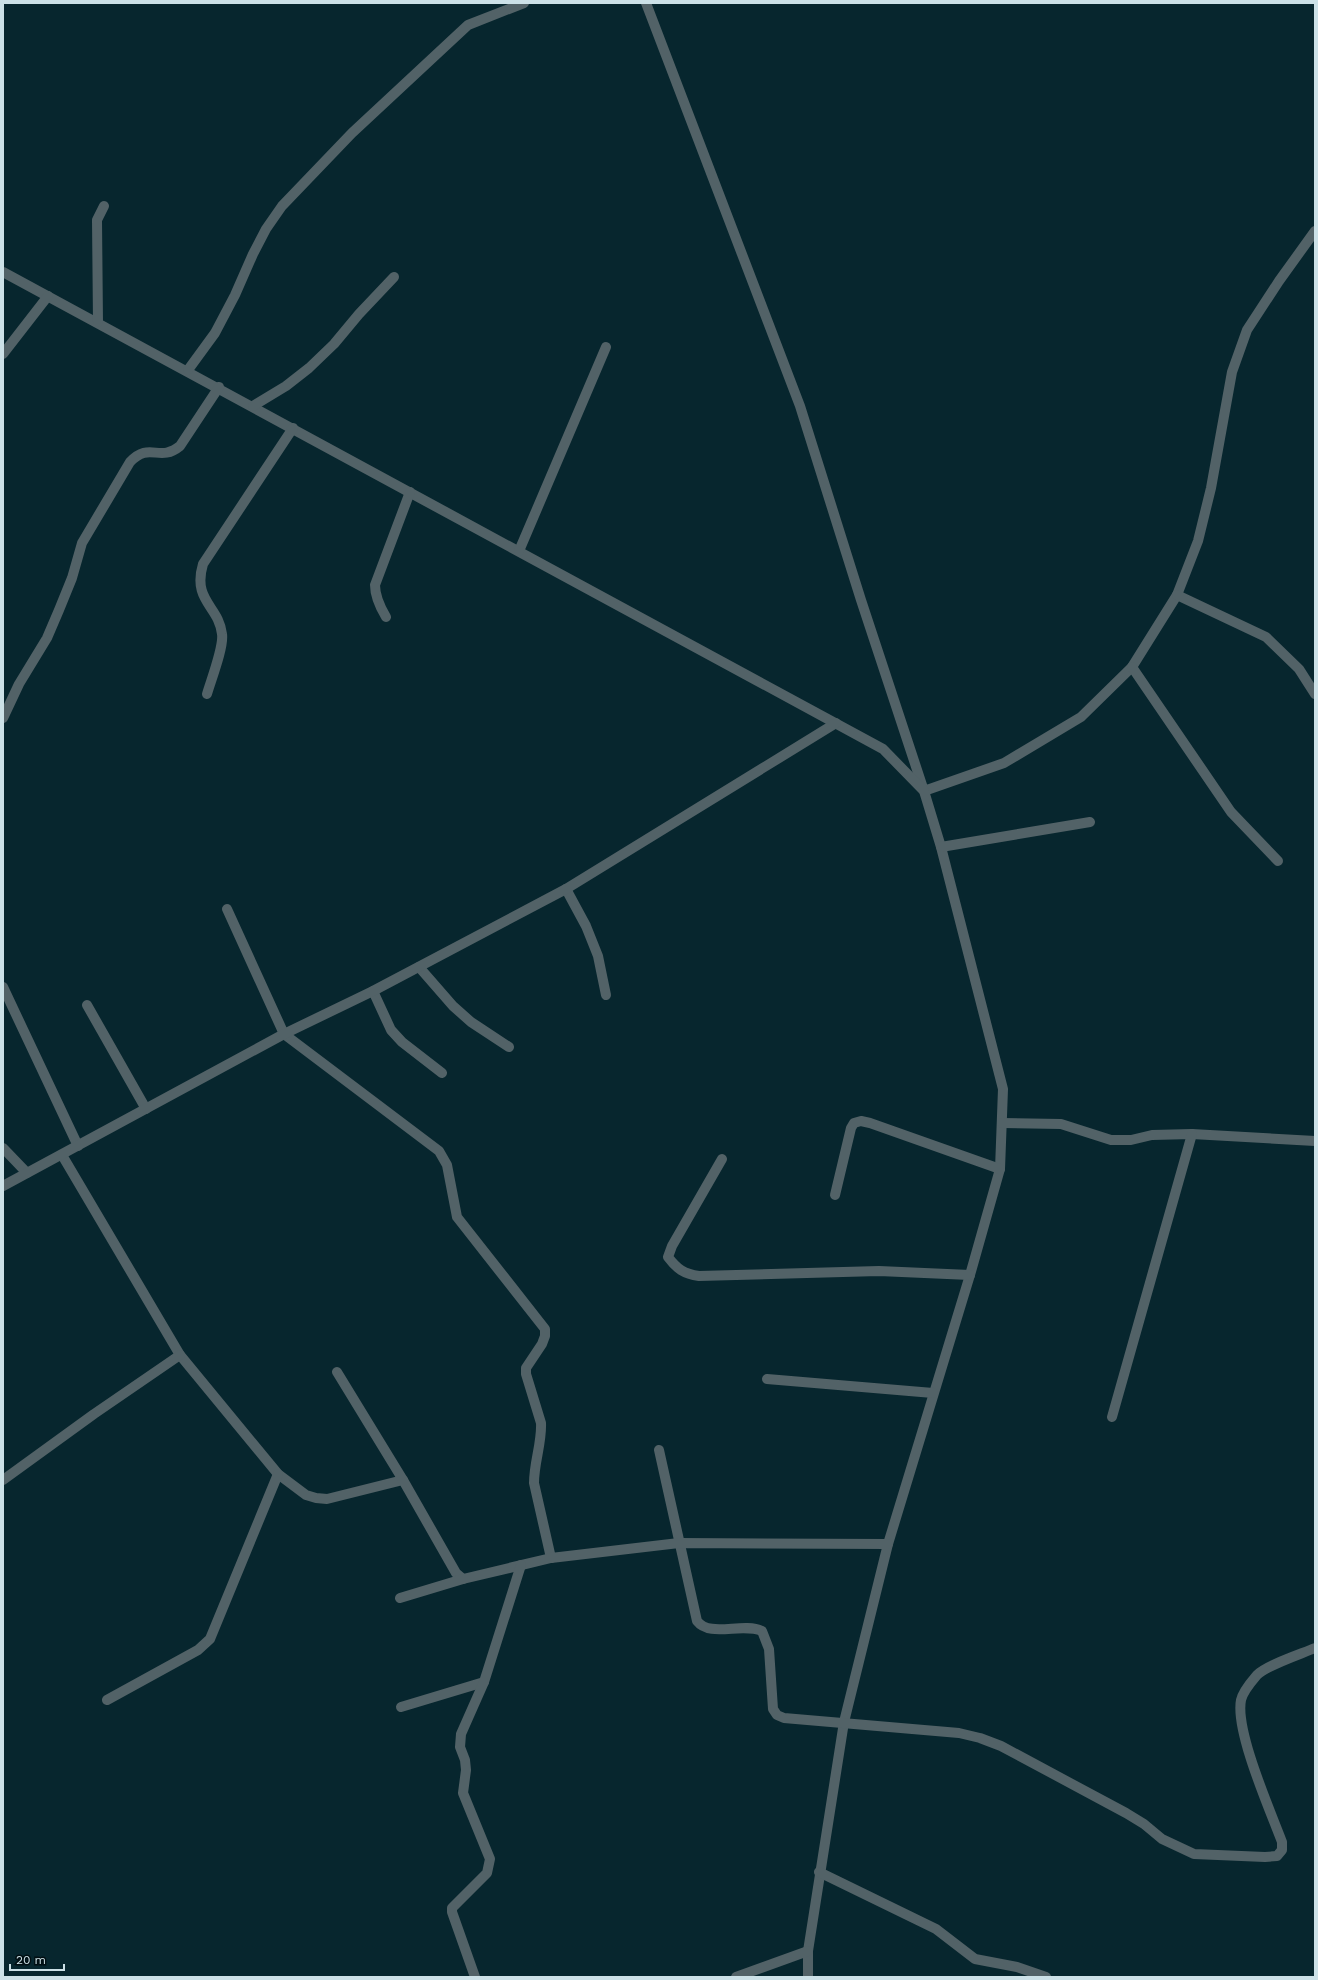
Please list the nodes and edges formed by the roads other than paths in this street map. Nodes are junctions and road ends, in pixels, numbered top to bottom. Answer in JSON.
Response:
{"nodes":[{"id":1,"x":524,"y":3,"type":"edge"},
{"id":2,"x":646,"y":3,"type":"edge"},
{"id":3,"x":104,"y":206,"type":"dead end"},
{"id":4,"x":1315,"y":231,"type":"edge"},
{"id":5,"x":3,"y":272,"type":"edge"},
{"id":6,"x":394,"y":277,"type":"dead end"},
{"id":7,"x":48,"y":296,"type":"junction"},
{"id":8,"x":98,"y":322,"type":"junction"},
{"id":9,"x":606,"y":347,"type":"dead end"},
{"id":10,"x":3,"y":354,"type":"edge"},
{"id":11,"x":188,"y":370,"type":"junction"},
{"id":12,"x":219,"y":387,"type":"junction"},
{"id":13,"x":253,"y":406,"type":"junction"},
{"id":14,"x":293,"y":428,"type":"junction"},
{"id":15,"x":410,"y":492,"type":"junction"},
{"id":16,"x":519,"y":551,"type":"junction"},
{"id":17,"x":1177,"y":595,"type":"junction"},
{"id":18,"x":386,"y":617,"type":"dead end"},
{"id":19,"x":1132,"y":667,"type":"junction"},
{"id":20,"x":207,"y":694,"type":"dead end"},
{"id":21,"x":1315,"y":694,"type":"edge"},
{"id":22,"x":3,"y":718,"type":"edge"},
{"id":23,"x":836,"y":723,"type":"junction"},
{"id":24,"x":924,"y":791,"type":"junction"},
{"id":25,"x":1090,"y":822,"type":"dead end"},
{"id":26,"x":942,"y":847,"type":"junction"},
{"id":27,"x":1278,"y":860,"type":"dead end"},
{"id":28,"x":566,"y":889,"type":"junction"},
{"id":29,"x":227,"y":909,"type":"dead end"},
{"id":30,"x":419,"y":967,"type":"junction"},
{"id":31,"x":3,"y":987,"type":"edge"},
{"id":32,"x":373,"y":991,"type":"junction"},
{"id":33,"x":606,"y":994,"type":"dead end"},
{"id":34,"x":87,"y":1005,"type":"dead end"},
{"id":35,"x":284,"y":1034,"type":"junction"},
{"id":36,"x":509,"y":1047,"type":"dead end"},
{"id":37,"x":442,"y":1073,"type":"dead end"},
{"id":38,"x":146,"y":1109,"type":"junction"},
{"id":39,"x":1002,"y":1123,"type":"junction"},
{"id":40,"x":1192,"y":1134,"type":"junction"},
{"id":41,"x":1315,"y":1141,"type":"edge"},
{"id":42,"x":78,"y":1146,"type":"junction"},
{"id":43,"x":3,"y":1148,"type":"edge"},
{"id":44,"x":62,"y":1155,"type":"junction"},
{"id":45,"x":722,"y":1159,"type":"dead end"},
{"id":46,"x":1000,"y":1169,"type":"junction"},
{"id":47,"x":27,"y":1173,"type":"junction"},
{"id":48,"x":3,"y":1186,"type":"edge"},
{"id":49,"x":835,"y":1196,"type":"dead end"},
{"id":50,"x":970,"y":1275,"type":"junction"},
{"id":51,"x":180,"y":1355,"type":"junction"},
{"id":52,"x":337,"y":1372,"type":"dead end"},
{"id":53,"x":767,"y":1379,"type":"dead end"},
{"id":54,"x":933,"y":1393,"type":"junction"},
{"id":55,"x":1112,"y":1417,"type":"dead end"},
{"id":56,"x":659,"y":1450,"type":"dead end"},
{"id":57,"x":278,"y":1474,"type":"junction"},
{"id":58,"x":3,"y":1480,"type":"edge"},
{"id":59,"x":403,"y":1480,"type":"junction"},
{"id":60,"x":679,"y":1543,"type":"junction"},
{"id":61,"x":888,"y":1544,"type":"junction"},
{"id":62,"x":551,"y":1558,"type":"junction"},
{"id":63,"x":522,"y":1565,"type":"junction"},
{"id":64,"x":463,"y":1579,"type":"junction"},
{"id":65,"x":400,"y":1598,"type":"dead end"},
{"id":66,"x":1315,"y":1648,"type":"edge"},
{"id":67,"x":484,"y":1682,"type":"junction"},
{"id":68,"x":107,"y":1700,"type":"dead end"},
{"id":69,"x":401,"y":1707,"type":"dead end"},
{"id":70,"x":844,"y":1722,"type":"junction"},
{"id":71,"x":819,"y":1872,"type":"junction"},
{"id":72,"x":808,"y":1952,"type":"junction"},
{"id":73,"x":475,"y":1977,"type":"edge"},
{"id":74,"x":736,"y":1977,"type":"edge"},
{"id":75,"x":808,"y":1977,"type":"edge"},
{"id":76,"x":1046,"y":1977,"type":"edge"}],
"edges":[{"from":1,"to":11,"type":"street"},
{"from":2,"to":24,"type":"street"},
{"from":3,"to":8,"type":"street"},
{"from":4,"to":17,"type":"street"},
{"from":5,"to":7,"type":"street"},
{"from":6,"to":13,"type":"street"},
{"from":7,"to":8,"type":"street"},
{"from":7,"to":10,"type":"street"},
{"from":8,"to":11,"type":"street"},
{"from":9,"to":16,"type":"street"},
{"from":11,"to":12,"type":"street"},
{"from":12,"to":13,"type":"street"},
{"from":12,"to":22,"type":"street"},
{"from":13,"to":14,"type":"street"},
{"from":14,"to":15,"type":"street"},
{"from":14,"to":20,"type":"street"},
{"from":15,"to":16,"type":"street"},
{"from":15,"to":18,"type":"street"},
{"from":16,"to":23,"type":"street"},
{"from":17,"to":19,"type":"street"},
{"from":17,"to":21,"type":"street"},
{"from":19,"to":24,"type":"street"},
{"from":19,"to":27,"type":"street"},
{"from":23,"to":24,"type":"street"},
{"from":23,"to":28,"type":"street"},
{"from":24,"to":26,"type":"street"},
{"from":25,"to":26,"type":"street"},
{"from":26,"to":39,"type":"street"},
{"from":28,"to":30,"type":"street"},
{"from":28,"to":33,"type":"street"},
{"from":29,"to":35,"type":"street"},
{"from":30,"to":32,"type":"street"},
{"from":30,"to":36,"type":"street"},
{"from":31,"to":42,"type":"street"},
{"from":32,"to":35,"type":"street"},
{"from":32,"to":37,"type":"street"},
{"from":34,"to":38,"type":"street"},
{"from":35,"to":38,"type":"street"},
{"from":35,"to":62,"type":"street"},
{"from":38,"to":42,"type":"street"},
{"from":39,"to":40,"type":"street"},
{"from":39,"to":46,"type":"street"},
{"from":40,"to":41,"type":"street"},
{"from":40,"to":55,"type":"street"},
{"from":42,"to":44,"type":"street"},
{"from":43,"to":47,"type":"street"},
{"from":44,"to":47,"type":"street"},
{"from":44,"to":51,"type":"street"},
{"from":45,"to":50,"type":"street"},
{"from":46,"to":49,"type":"street"},
{"from":46,"to":50,"type":"street"},
{"from":47,"to":48,"type":"street"},
{"from":50,"to":54,"type":"street"},
{"from":51,"to":57,"type":"street"},
{"from":51,"to":58,"type":"street"},
{"from":52,"to":59,"type":"street"},
{"from":53,"to":54,"type":"street"},
{"from":54,"to":61,"type":"street"},
{"from":56,"to":60,"type":"street"},
{"from":57,"to":59,"type":"street"},
{"from":57,"to":68,"type":"street"},
{"from":59,"to":64,"type":"street"},
{"from":60,"to":61,"type":"street"},
{"from":60,"to":62,"type":"street"},
{"from":60,"to":70,"type":"street"},
{"from":61,"to":70,"type":"street"},
{"from":62,"to":63,"type":"street"},
{"from":63,"to":64,"type":"street"},
{"from":63,"to":67,"type":"street"},
{"from":64,"to":65,"type":"street"},
{"from":66,"to":70,"type":"street"},
{"from":67,"to":69,"type":"street"},
{"from":67,"to":73,"type":"street"},
{"from":70,"to":71,"type":"street"},
{"from":71,"to":72,"type":"street"},
{"from":71,"to":76,"type":"street"},
{"from":72,"to":74,"type":"street"},
{"from":72,"to":75,"type":"street"}]}
